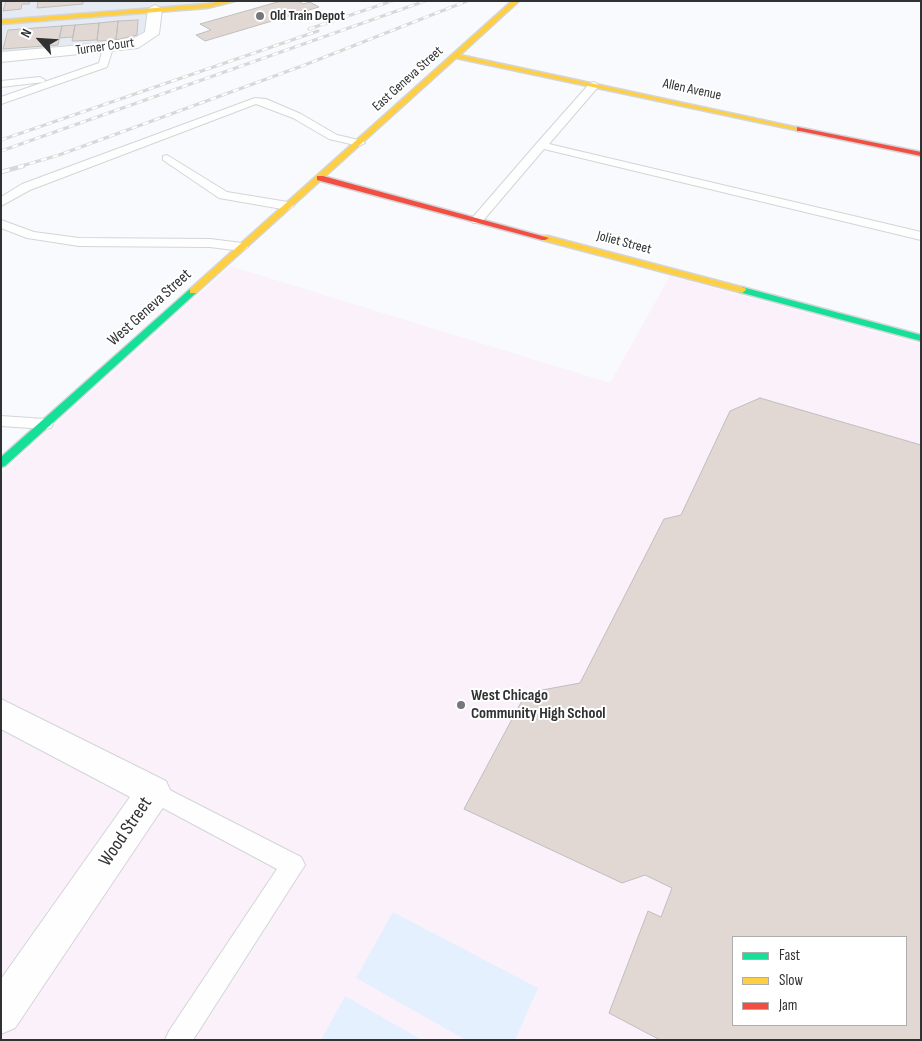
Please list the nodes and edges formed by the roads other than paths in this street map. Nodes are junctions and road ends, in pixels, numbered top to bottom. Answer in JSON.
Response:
{"nodes":[{"id":1,"x":232,"y":1,"type":"edge"},
{"id":2,"x":516,"y":1,"type":"edge"},
{"id":3,"x":155,"y":9,"type":"junction"},
{"id":4,"x":1,"y":22,"type":"edge"},
{"id":5,"x":108,"y":48,"type":"junction"},
{"id":6,"x":456,"y":56,"type":"junction"},
{"id":7,"x":1,"y":57,"type":"edge"},
{"id":8,"x":66,"y":78,"type":"junction"},
{"id":9,"x":1,"y":84,"type":"edge"},
{"id":10,"x":594,"y":85,"type":"junction"},
{"id":11,"x":1,"y":101,"type":"edge"},
{"id":12,"x":359,"y":143,"type":"junction"},
{"id":13,"x":541,"y":145,"type":"junction"},
{"id":14,"x":921,"y":154,"type":"edge"},
{"id":15,"x":167,"y":158,"type":"dead end"},
{"id":16,"x":320,"y":178,"type":"junction"},
{"id":17,"x":1,"y":202,"type":"edge"},
{"id":18,"x":288,"y":206,"type":"junction"},
{"id":19,"x":477,"y":220,"type":"junction"},
{"id":20,"x":1,"y":224,"type":"edge"},
{"id":21,"x":921,"y":236,"type":"edge"},
{"id":22,"x":242,"y":247,"type":"junction"},
{"id":23,"x":921,"y":338,"type":"edge"},
{"id":24,"x":1,"y":421,"type":"edge"},
{"id":25,"x":45,"y":424,"type":"junction"},
{"id":26,"x":1,"y":463,"type":"edge"},
{"id":27,"x":1,"y":713,"type":"edge"},
{"id":28,"x":154,"y":792,"type":"junction"},
{"id":29,"x":1,"y":1014,"type":"edge"},
{"id":30,"x":178,"y":1040,"type":"edge"}],
"edges":[{"from":1,"to":3,"type":"street"},
{"from":2,"to":6,"type":"street","name":"East Geneva Street"},
{"from":3,"to":4,"type":"street"},
{"from":3,"to":5,"type":"street","name":"Turner Court"},
{"from":5,"to":7,"type":"street","name":"Turner Court"},
{"from":5,"to":8,"type":"lane"},
{"from":6,"to":10,"type":"street","name":"Allen Avenue"},
{"from":6,"to":12,"type":"street","name":"East Geneva Street"},
{"from":8,"to":9,"type":"lane"},
{"from":8,"to":11,"type":"lane"},
{"from":10,"to":13,"type":"lane"},
{"from":10,"to":14,"type":"street","name":"Allen Avenue"},
{"from":12,"to":16,"type":"street","name":"East Geneva Street"},
{"from":12,"to":17,"type":"lane"},
{"from":13,"to":19,"type":"lane"},
{"from":13,"to":21,"type":"lane"},
{"from":15,"to":18,"type":"lane"},
{"from":16,"to":18,"type":"street","name":"West Geneva Street"},
{"from":16,"to":19,"type":"street","name":"Joliet Street"},
{"from":18,"to":22,"type":"street","name":"West Geneva Street"},
{"from":19,"to":23,"type":"street","name":"Joliet Street"},
{"from":20,"to":22,"type":"lane"},
{"from":22,"to":25,"type":"street","name":"West Geneva Street"},
{"from":24,"to":25,"type":"lane"},
{"from":25,"to":26,"type":"street","name":"West Geneva Street"},
{"from":27,"to":28,"type":"street","name":"Wood Street"},
{"from":28,"to":29,"type":"street","name":"Wood Street"},
{"from":28,"to":30,"type":"lane"}]}
